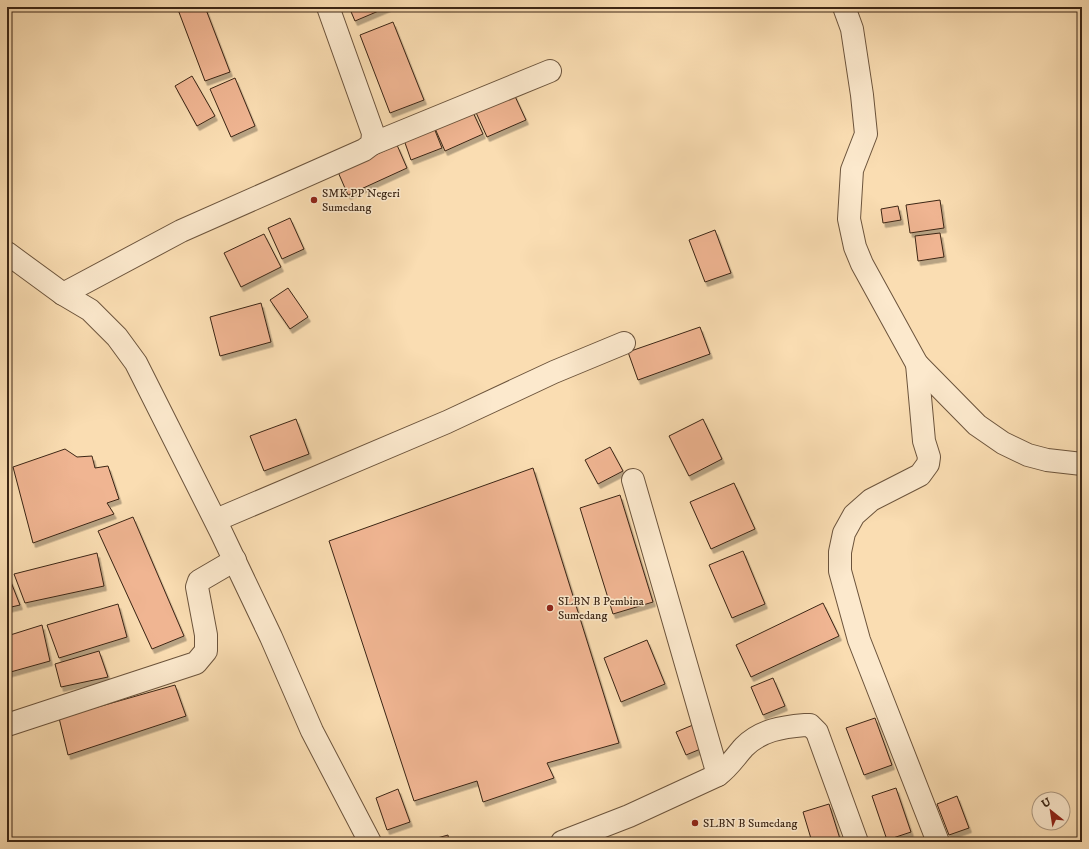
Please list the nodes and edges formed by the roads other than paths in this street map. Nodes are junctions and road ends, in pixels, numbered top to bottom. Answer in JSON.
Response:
{"nodes":[{"id":1,"x":328,"y":7,"type":"edge"},
{"id":2,"x":844,"y":7,"type":"edge"},
{"id":3,"x":550,"y":71,"type":"dead end"},
{"id":4,"x":372,"y":144,"type":"junction"},
{"id":5,"x":7,"y":253,"type":"edge"},
{"id":6,"x":63,"y":294,"type":"junction"},
{"id":7,"x":624,"y":343,"type":"dead end"},
{"id":8,"x":917,"y":364,"type":"junction"},
{"id":9,"x":1082,"y":464,"type":"edge"},
{"id":10,"x":633,"y":480,"type":"dead end"},
{"id":11,"x":216,"y":520,"type":"junction"},
{"id":12,"x":235,"y":560,"type":"junction"},
{"id":13,"x":7,"y":725,"type":"edge"},
{"id":14,"x":718,"y":775,"type":"junction"},
{"id":15,"x":370,"y":842,"type":"edge"},
{"id":16,"x":562,"y":842,"type":"edge"},
{"id":17,"x":857,"y":842,"type":"edge"},
{"id":18,"x":938,"y":842,"type":"edge"}],
"edges":[{"from":1,"to":4,"type":"street"},
{"from":2,"to":8,"type":"street"},
{"from":3,"to":4,"type":"street"},
{"from":4,"to":6,"type":"street"},
{"from":5,"to":6,"type":"street"},
{"from":6,"to":11,"type":"street"},
{"from":7,"to":11,"type":"street"},
{"from":8,"to":9,"type":"street"},
{"from":8,"to":18,"type":"street"},
{"from":10,"to":14,"type":"street"},
{"from":11,"to":12,"type":"street"},
{"from":12,"to":13,"type":"street"},
{"from":12,"to":15,"type":"street"},
{"from":14,"to":16,"type":"street"},
{"from":14,"to":17,"type":"street"}]}
